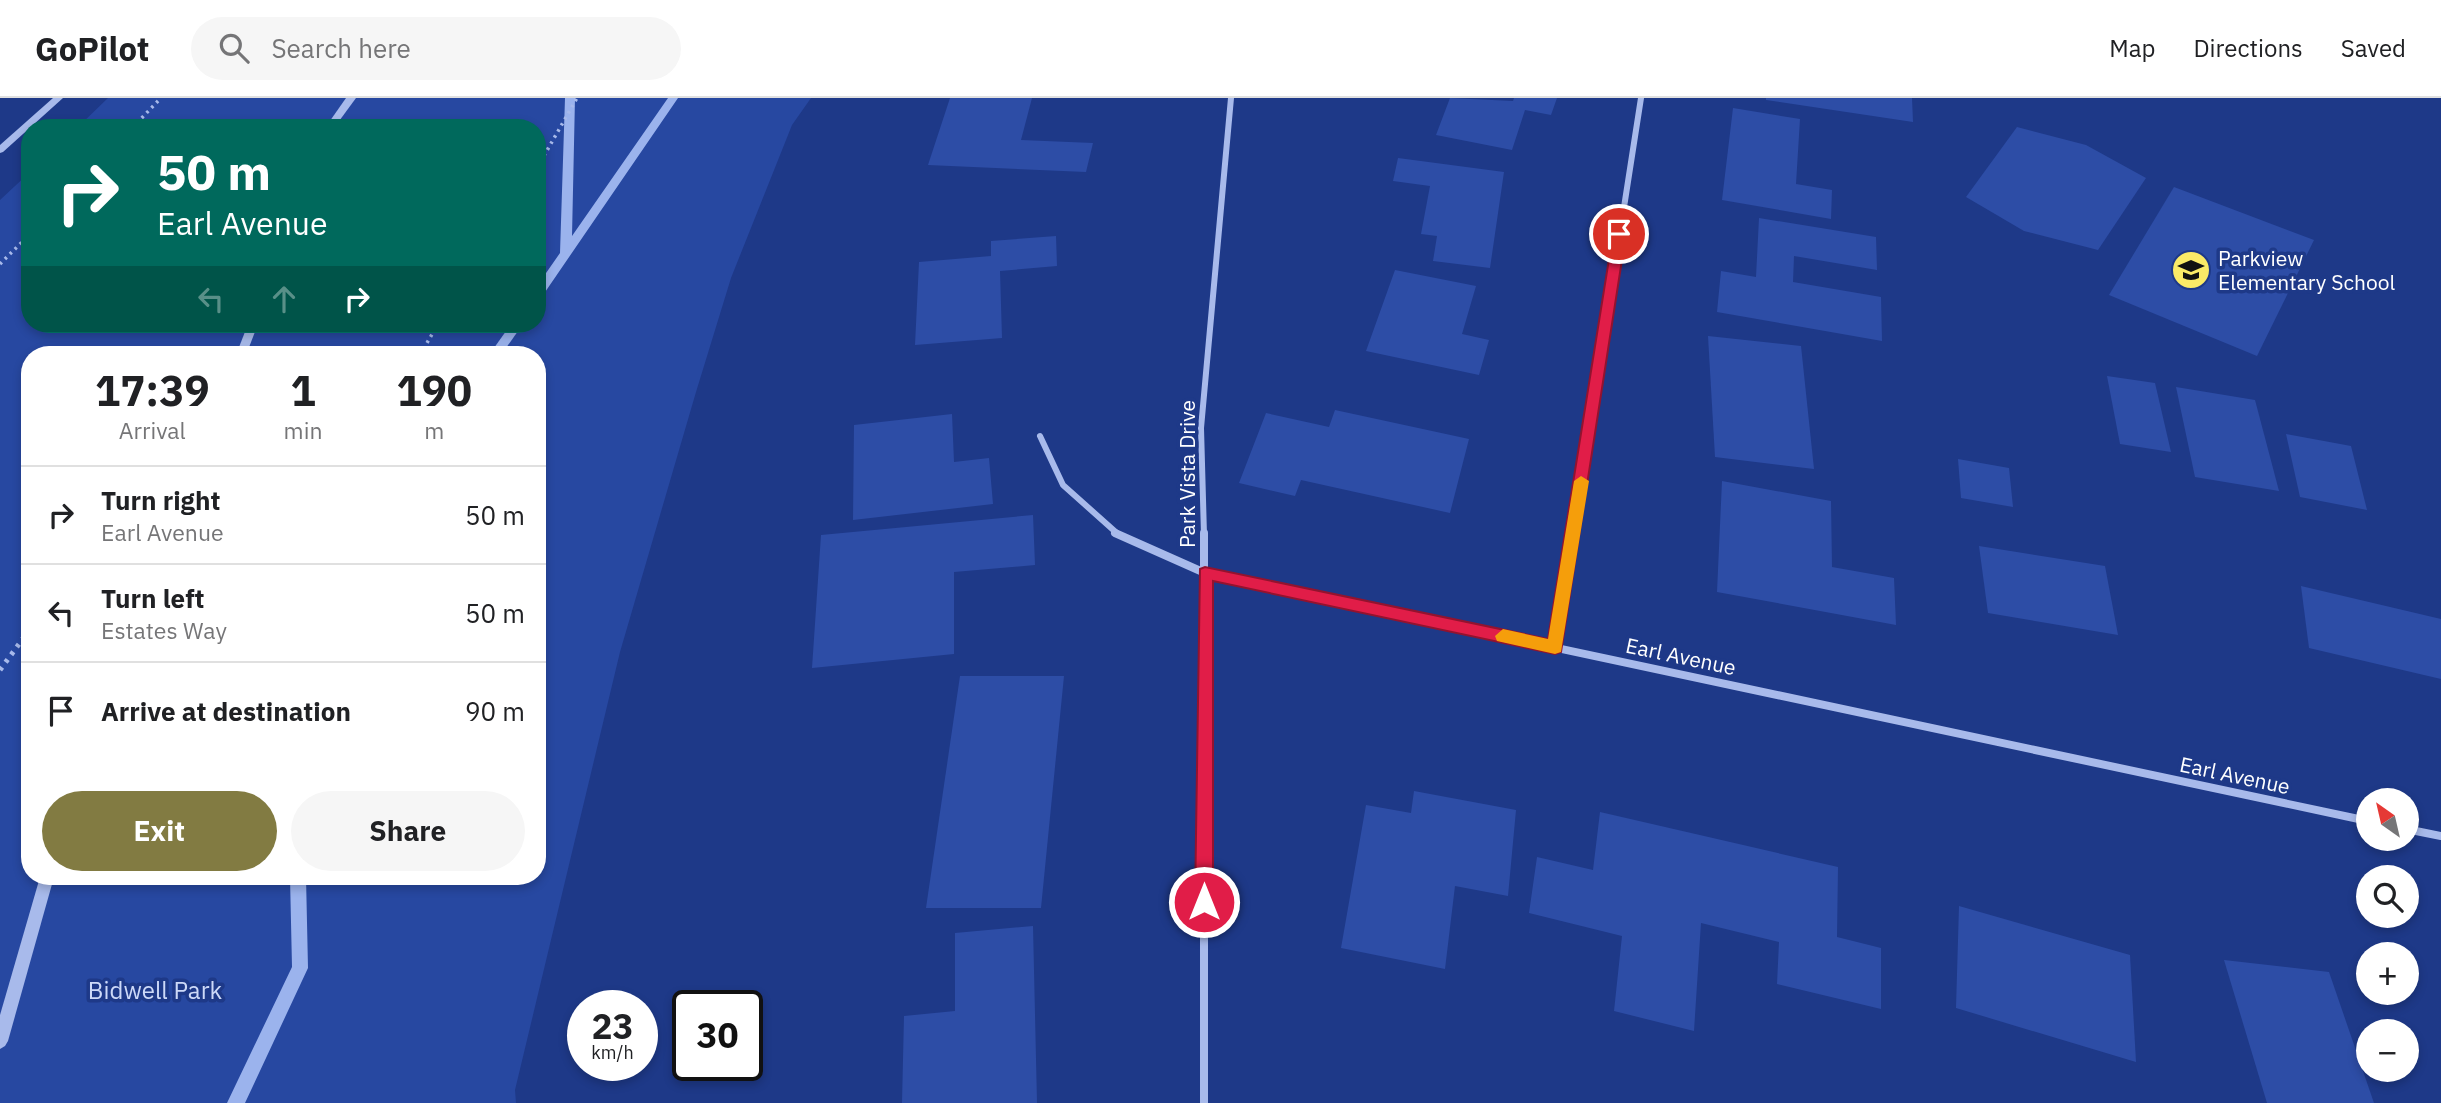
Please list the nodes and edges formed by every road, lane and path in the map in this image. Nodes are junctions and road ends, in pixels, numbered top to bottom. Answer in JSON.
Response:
{"nodes":[{"id":1,"x":58,"y":98,"type":"edge"},
{"id":2,"x":161,"y":98,"type":"edge"},
{"id":3,"x":351,"y":98,"type":"edge"},
{"id":4,"x":578,"y":98,"type":"edge"},
{"id":5,"x":1231,"y":98,"type":"edge"},
{"id":6,"x":1640,"y":98,"type":"edge"},
{"id":7,"x":35,"y":119,"type":"edge"},
{"id":8,"x":141,"y":119,"type":"edge"},
{"id":9,"x":336,"y":119,"type":"edge"},
{"id":10,"x":21,"y":131,"type":"edge"},
{"id":11,"x":0,"y":150,"type":"edge"},
{"id":12,"x":546,"y":153,"type":"edge"},
{"id":13,"x":21,"y":243,"type":"edge"},
{"id":14,"x":0,"y":264,"type":"edge"},
{"id":15,"x":1040,"y":436,"type":"dead end"},
{"id":16,"x":1205,"y":573,"type":"junction"},
{"id":17,"x":21,"y":641,"type":"edge"},
{"id":18,"x":1555,"y":647,"type":"junction"},
{"id":19,"x":0,"y":670,"type":"edge"},
{"id":20,"x":2356,"y":818,"type":"edge"},
{"id":21,"x":2419,"y":832,"type":"edge"},
{"id":22,"x":2441,"y":836,"type":"edge"},
{"id":23,"x":45,"y":885,"type":"edge"},
{"id":24,"x":0,"y":1041,"type":"edge"},
{"id":25,"x":1204,"y":1103,"type":"edge"}],
"edges":[{"from":1,"to":7,"type":"street"},
{"from":2,"to":8,"type":"path"},
{"from":3,"to":9,"type":"street"},
{"from":4,"to":12,"type":"path"},
{"from":5,"to":16,"type":"street","name":"Park Vista Drive"},
{"from":6,"to":18,"type":"street"},
{"from":10,"to":11,"type":"street"},
{"from":13,"to":14,"type":"path"},
{"from":15,"to":16,"type":"street","name":"Earl Avenue"},
{"from":16,"to":18,"type":"street","name":"Earl Avenue"},
{"from":16,"to":25,"type":"street","name":"Park Vista Drive"},
{"from":17,"to":19,"type":"path"},
{"from":18,"to":20,"type":"street","name":"Earl Avenue"},
{"from":21,"to":22,"type":"street"},
{"from":23,"to":24,"type":"street"}]}
